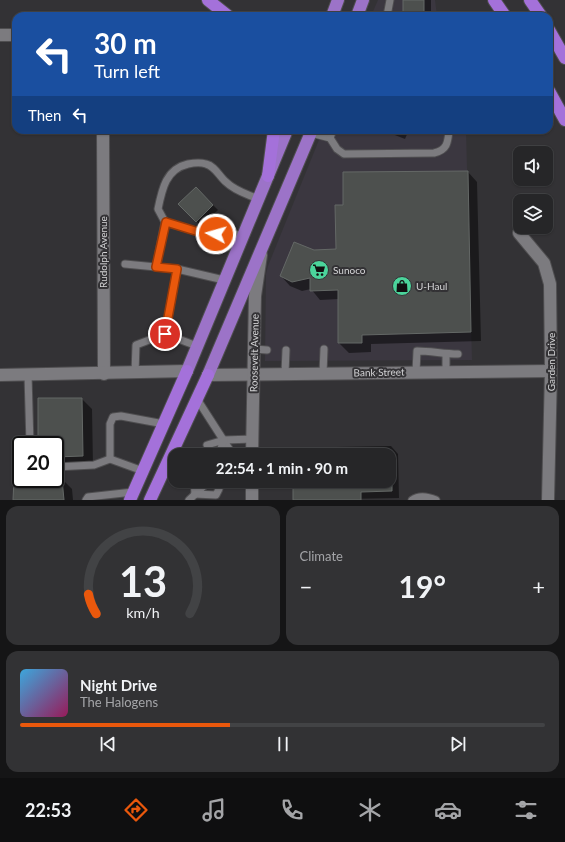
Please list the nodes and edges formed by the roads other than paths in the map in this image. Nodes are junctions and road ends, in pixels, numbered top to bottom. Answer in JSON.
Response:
{"nodes":[{"id":1,"x":208,"y":0,"type":"edge"},
{"id":2,"x":338,"y":0,"type":"edge"},
{"id":3,"x":362,"y":0,"type":"edge"},
{"id":4,"x":390,"y":0,"type":"edge"},
{"id":5,"x":494,"y":0,"type":"edge"},
{"id":6,"x":530,"y":0,"type":"edge"},
{"id":7,"x":223,"y":12,"type":"edge"},
{"id":8,"x":334,"y":12,"type":"edge"},
{"id":9,"x":358,"y":12,"type":"edge"},
{"id":10,"x":388,"y":12,"type":"edge"},
{"id":11,"x":502,"y":12,"type":"edge"},
{"id":12,"x":538,"y":12,"type":"edge"},
{"id":13,"x":0,"y":35,"type":"edge"},
{"id":14,"x":12,"y":35,"type":"edge"},
{"id":15,"x":553,"y":37,"type":"edge"},
{"id":16,"x":565,"y":58,"type":"edge"},
{"id":17,"x":553,"y":98,"type":"edge"},
{"id":18,"x":565,"y":120,"type":"edge"},
{"id":19,"x":103,"y":134,"type":"edge"},
{"id":20,"x":273,"y":134,"type":"edge"},
{"id":21,"x":285,"y":134,"type":"edge"},
{"id":22,"x":310,"y":134,"type":"edge"},
{"id":23,"x":317,"y":134,"type":"edge"},
{"id":24,"x":332,"y":134,"type":"edge"},
{"id":25,"x":448,"y":134,"type":"edge"},
{"id":26,"x":330,"y":138,"type":"junction"},
{"id":27,"x":268,"y":176,"type":"junction"},
{"id":28,"x":258,"y":199,"type":"junction"},
{"id":29,"x":166,"y":222,"type":"junction"},
{"id":30,"x":520,"y":234,"type":"edge"},
{"id":31,"x":243,"y":235,"type":"junction"},
{"id":32,"x":262,"y":251,"type":"junction"},
{"id":33,"x":125,"y":264,"type":"dead end"},
{"id":34,"x":156,"y":267,"type":"junction"},
{"id":35,"x":177,"y":269,"type":"junction"},
{"id":36,"x":224,"y":280,"type":"junction"},
{"id":37,"x":165,"y":334,"type":"junction"},
{"id":38,"x":197,"y":346,"type":"junction"},
{"id":39,"x":254,"y":349,"type":"junction"},
{"id":40,"x":324,"y":349,"type":"dead end"},
{"id":41,"x":267,"y":350,"type":"dead end"},
{"id":42,"x":286,"y":350,"type":"dead end"},
{"id":43,"x":446,"y":354,"type":"junction"},
{"id":44,"x":458,"y":354,"type":"dead end"},
{"id":45,"x":551,"y":370,"type":"junction"},
{"id":46,"x":187,"y":371,"type":"junction"},
{"id":47,"x":416,"y":372,"type":"junction"},
{"id":48,"x":446,"y":372,"type":"junction"},
{"id":49,"x":135,"y":373,"type":"junction"},
{"id":50,"x":285,"y":373,"type":"junction"},
{"id":51,"x":323,"y":373,"type":"junction"},
{"id":52,"x":104,"y":374,"type":"junction"},
{"id":53,"x":253,"y":374,"type":"junction"},
{"id":54,"x":0,"y":375,"type":"edge"},
{"id":55,"x":28,"y":375,"type":"junction"},
{"id":56,"x":208,"y":375,"type":"junction"},
{"id":57,"x":197,"y":399,"type":"junction"},
{"id":58,"x":164,"y":424,"type":"junction"},
{"id":59,"x":30,"y":436,"type":"edge"},
{"id":60,"x":224,"y":440,"type":"junction"},
{"id":61,"x":253,"y":440,"type":"junction"},
{"id":62,"x":207,"y":445,"type":"dead end"},
{"id":63,"x":221,"y":448,"type":"edge"},
{"id":64,"x":229,"y":448,"type":"edge"},
{"id":65,"x":252,"y":448,"type":"edge"},
{"id":66,"x":110,"y":460,"type":"junction"},
{"id":67,"x":64,"y":467,"type":"edge"},
{"id":68,"x":143,"y":471,"type":"junction"},
{"id":69,"x":195,"y":488,"type":"edge"},
{"id":70,"x":202,"y":488,"type":"edge"},
{"id":71,"x":252,"y":488,"type":"edge"},
{"id":72,"x":219,"y":489,"type":"dead end"},
{"id":73,"x":195,"y":494,"type":"junction"},
{"id":74,"x":131,"y":496,"type":"edge"},
{"id":75,"x":86,"y":500,"type":"edge"},
{"id":76,"x":150,"y":500,"type":"edge"},
{"id":77,"x":189,"y":500,"type":"edge"},
{"id":78,"x":252,"y":500,"type":"edge"},
{"id":79,"x":412,"y":500,"type":"edge"},
{"id":80,"x":436,"y":500,"type":"edge"},
{"id":81,"x":548,"y":500,"type":"edge"}],
"edges":[{"from":1,"to":7,"type":"highway"},
{"from":2,"to":8,"type":"highway"},
{"from":3,"to":9,"type":"highway"},
{"from":4,"to":10,"type":"lane"},
{"from":5,"to":11,"type":"highway"},
{"from":6,"to":12,"type":"highway"},
{"from":13,"to":14,"type":"street"},
{"from":15,"to":16,"type":"highway"},
{"from":17,"to":18,"type":"highway"},
{"from":19,"to":52,"type":"street","name":"Rudolph Avenue"},
{"from":20,"to":27,"type":"highway"},
{"from":21,"to":27,"type":"highway"},
{"from":22,"to":32,"type":"highway"},
{"from":23,"to":26,"type":"lane"},
{"from":24,"to":26,"type":"lane"},
{"from":25,"to":26,"type":"lane"},
{"from":27,"to":28,"type":"highway"},
{"from":28,"to":29,"type":"lane"},
{"from":28,"to":31,"type":"highway"},
{"from":29,"to":31,"type":"lane"},
{"from":29,"to":34,"type":"lane"},
{"from":30,"to":45,"type":"street","name":"Garden Drive"},
{"from":31,"to":36,"type":"highway"},
{"from":32,"to":39,"type":"street","name":"Roosevelt Avenue"},
{"from":32,"to":56,"type":"highway"},
{"from":33,"to":34,"type":"lane"},
{"from":34,"to":35,"type":"lane"},
{"from":35,"to":36,"type":"lane"},
{"from":35,"to":37,"type":"lane"},
{"from":36,"to":38,"type":"highway"},
{"from":37,"to":38,"type":"lane"},
{"from":37,"to":49,"type":"lane"},
{"from":38,"to":46,"type":"highway"},
{"from":39,"to":41,"type":"lane"},
{"from":39,"to":53,"type":"street","name":"Roosevelt Avenue"},
{"from":40,"to":51,"type":"lane"},
{"from":42,"to":50,"type":"lane"},
{"from":43,"to":44,"type":"lane"},
{"from":43,"to":47,"type":"lane"},
{"from":43,"to":48,"type":"lane"},
{"from":45,"to":48,"type":"street","name":"Bank Street"},
{"from":45,"to":81,"type":"street","name":"Garden Drive"},
{"from":46,"to":49,"type":"street"},
{"from":46,"to":58,"type":"highway"},
{"from":47,"to":48,"type":"street","name":"Bank Street"},
{"from":47,"to":51,"type":"street","name":"Bank Street"},
{"from":49,"to":52,"type":"street"},
{"from":50,"to":51,"type":"street","name":"Bank Street"},
{"from":50,"to":53,"type":"street","name":"Bank Street"},
{"from":52,"to":55,"type":"street"},
{"from":53,"to":56,"type":"street","name":"Bank Street"},
{"from":53,"to":61,"type":"street","name":"Roosevelt Avenue"},
{"from":54,"to":55,"type":"street"},
{"from":55,"to":59,"type":"lane"},
{"from":56,"to":57,"type":"highway"},
{"from":57,"to":60,"type":"lane"},
{"from":57,"to":76,"type":"highway"},
{"from":58,"to":66,"type":"lane"},
{"from":58,"to":68,"type":"highway"},
{"from":60,"to":61,"type":"lane"},
{"from":60,"to":62,"type":"lane"},
{"from":60,"to":63,"type":"lane"},
{"from":60,"to":64,"type":"lane"},
{"from":61,"to":65,"type":"street","name":"Roosevelt Avenue"},
{"from":66,"to":67,"type":"lane"},
{"from":66,"to":68,"type":"lane"},
{"from":68,"to":74,"type":"highway"},
{"from":69,"to":73,"type":"lane"},
{"from":70,"to":73,"type":"lane"},
{"from":71,"to":78,"type":"street"},
{"from":72,"to":73,"type":"lane"},
{"from":73,"to":77,"type":"lane"},
{"from":74,"to":75,"type":"lane"},
{"from":79,"to":80,"type":"lane"}]}
